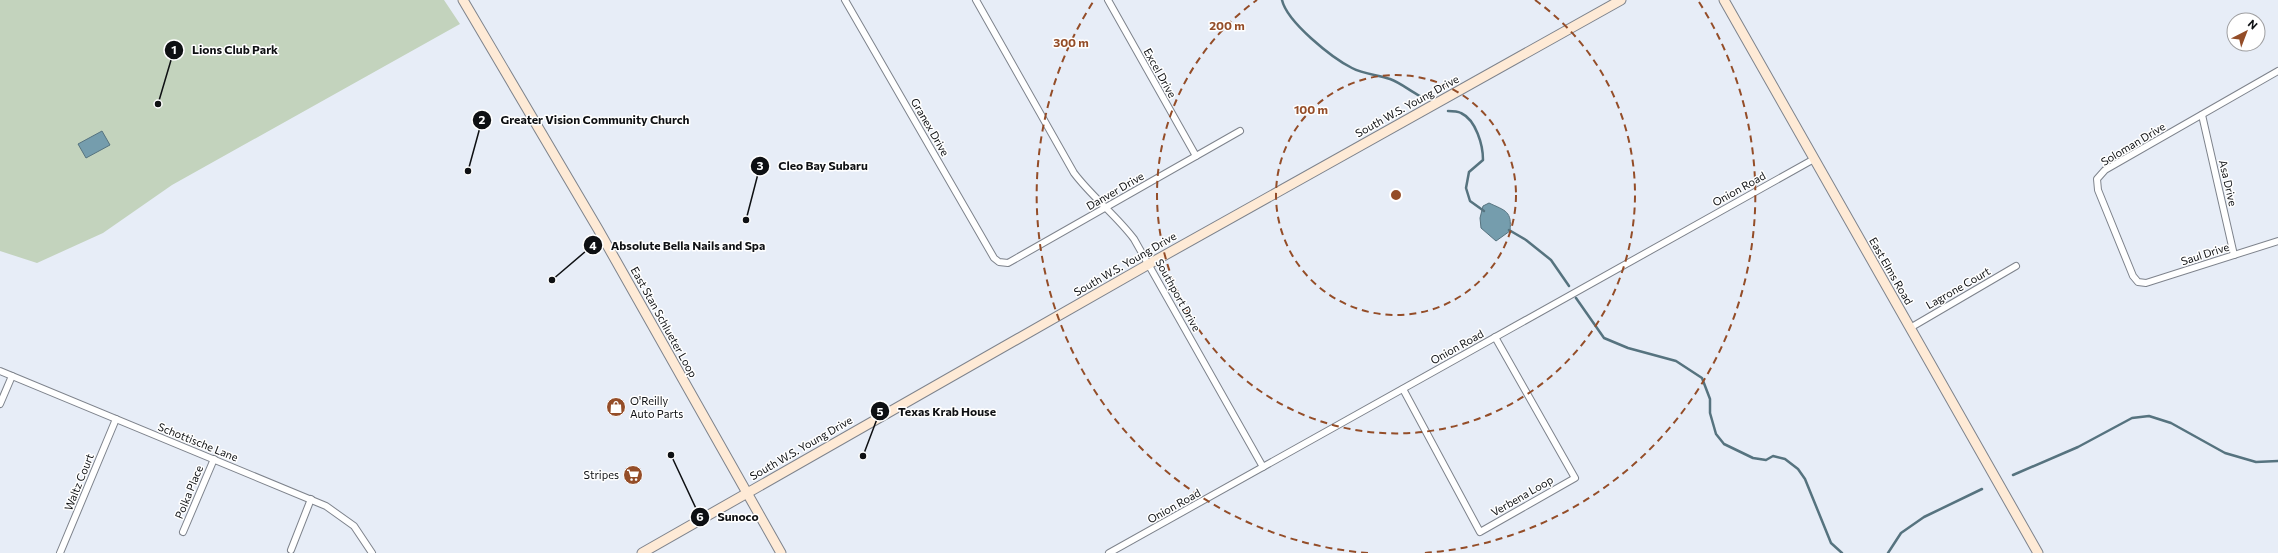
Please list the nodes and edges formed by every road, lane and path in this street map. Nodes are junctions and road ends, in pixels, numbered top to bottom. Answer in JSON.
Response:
{"nodes":[{"id":1,"x":463,"y":0,"type":"edge"},
{"id":2,"x":845,"y":0,"type":"edge"},
{"id":3,"x":976,"y":0,"type":"edge"},
{"id":4,"x":1108,"y":0,"type":"edge"},
{"id":5,"x":1621,"y":0,"type":"edge"},
{"id":6,"x":1724,"y":0,"type":"edge"},
{"id":7,"x":2278,"y":72,"type":"edge"},
{"id":8,"x":2202,"y":115,"type":"junction"},
{"id":9,"x":1240,"y":132,"type":"dead end"},
{"id":10,"x":1196,"y":156,"type":"junction"},
{"id":11,"x":1814,"y":159,"type":"junction"},
{"id":12,"x":1106,"y":208,"type":"junction"},
{"id":13,"x":2278,"y":241,"type":"edge"},
{"id":14,"x":2234,"y":255,"type":"junction"},
{"id":15,"x":999,"y":262,"type":"joint"},
{"id":16,"x":1149,"y":264,"type":"junction"},
{"id":17,"x":2016,"y":266,"type":"dead end"},
{"id":18,"x":2138,"y":282,"type":"joint"},
{"id":19,"x":1910,"y":328,"type":"junction"},
{"id":20,"x":1495,"y":337,"type":"junction"},
{"id":21,"x":0,"y":371,"type":"edge"},
{"id":22,"x":12,"y":376,"type":"junction"},
{"id":23,"x":1403,"y":389,"type":"junction"},
{"id":24,"x":0,"y":404,"type":"edge"},
{"id":25,"x":116,"y":419,"type":"junction"},
{"id":26,"x":214,"y":459,"type":"junction"},
{"id":27,"x":1263,"y":467,"type":"junction"},
{"id":28,"x":747,"y":492,"type":"junction"},
{"id":29,"x":311,"y":499,"type":"junction"},
{"id":30,"x":183,"y":532,"type":"dead end"},
{"id":31,"x":291,"y":550,"type":"dead end"},
{"id":32,"x":60,"y":553,"type":"edge"},
{"id":33,"x":372,"y":553,"type":"edge"},
{"id":34,"x":642,"y":553,"type":"edge"},
{"id":35,"x":781,"y":553,"type":"edge"},
{"id":36,"x":1109,"y":553,"type":"edge"},
{"id":37,"x":2038,"y":553,"type":"edge"}],
"edges":[{"from":1,"to":28,"type":"main road","name":"East Stan Schlueter Loop"},
{"from":2,"to":15,"type":"street","name":"Granex Drive"},
{"from":3,"to":12,"type":"street","name":"Southport Drive"},
{"from":4,"to":10,"type":"street","name":"Excel Drive"},
{"from":5,"to":16,"type":"main road","name":"South W.S. Young Drive"},
{"from":6,"to":11,"type":"main road","name":"East Elms Road"},
{"from":7,"to":8,"type":"street","name":"Soloman Drive"},
{"from":8,"to":14,"type":"street","name":"Asa Drive"},
{"from":8,"to":18,"type":"street","name":"Soloman Drive"},
{"from":9,"to":10,"type":"street","name":"Danver Drive"},
{"from":10,"to":12,"type":"street","name":"Danver Drive"},
{"from":11,"to":19,"type":"main road","name":"East Elms Road"},
{"from":11,"to":20,"type":"street","name":"Onion Road"},
{"from":12,"to":15,"type":"street","name":"Danver Drive"},
{"from":12,"to":16,"type":"street","name":"Southport Drive"},
{"from":13,"to":14,"type":"street","name":"Saul Drive"},
{"from":14,"to":18,"type":"street","name":"Saul Drive"},
{"from":16,"to":27,"type":"street","name":"Southport Drive"},
{"from":16,"to":28,"type":"main road","name":"South W.S. Young Drive"},
{"from":17,"to":19,"type":"street","name":"Lagrone Court"},
{"from":19,"to":37,"type":"main road","name":"East Elms Road"},
{"from":20,"to":23,"type":"street","name":"Onion Road"},
{"from":20,"to":23,"type":"street","name":"Verbena Loop"},
{"from":21,"to":22,"type":"street","name":"Schottische Lane"},
{"from":22,"to":24,"type":"street"},
{"from":22,"to":25,"type":"street","name":"Schottische Lane"},
{"from":23,"to":27,"type":"street","name":"Onion Road"},
{"from":25,"to":26,"type":"street","name":"Schottische Lane"},
{"from":25,"to":32,"type":"street","name":"Waltz Court"},
{"from":26,"to":29,"type":"street","name":"Schottische Lane"},
{"from":26,"to":30,"type":"street","name":"Polka Place"},
{"from":27,"to":36,"type":"street","name":"Onion Road"},
{"from":28,"to":34,"type":"main road","name":"South W.S. Young Drive"},
{"from":28,"to":35,"type":"main road","name":"East Stan Schlueter Loop"},
{"from":29,"to":31,"type":"street"},
{"from":29,"to":33,"type":"street","name":"Schottische Lane"}]}
